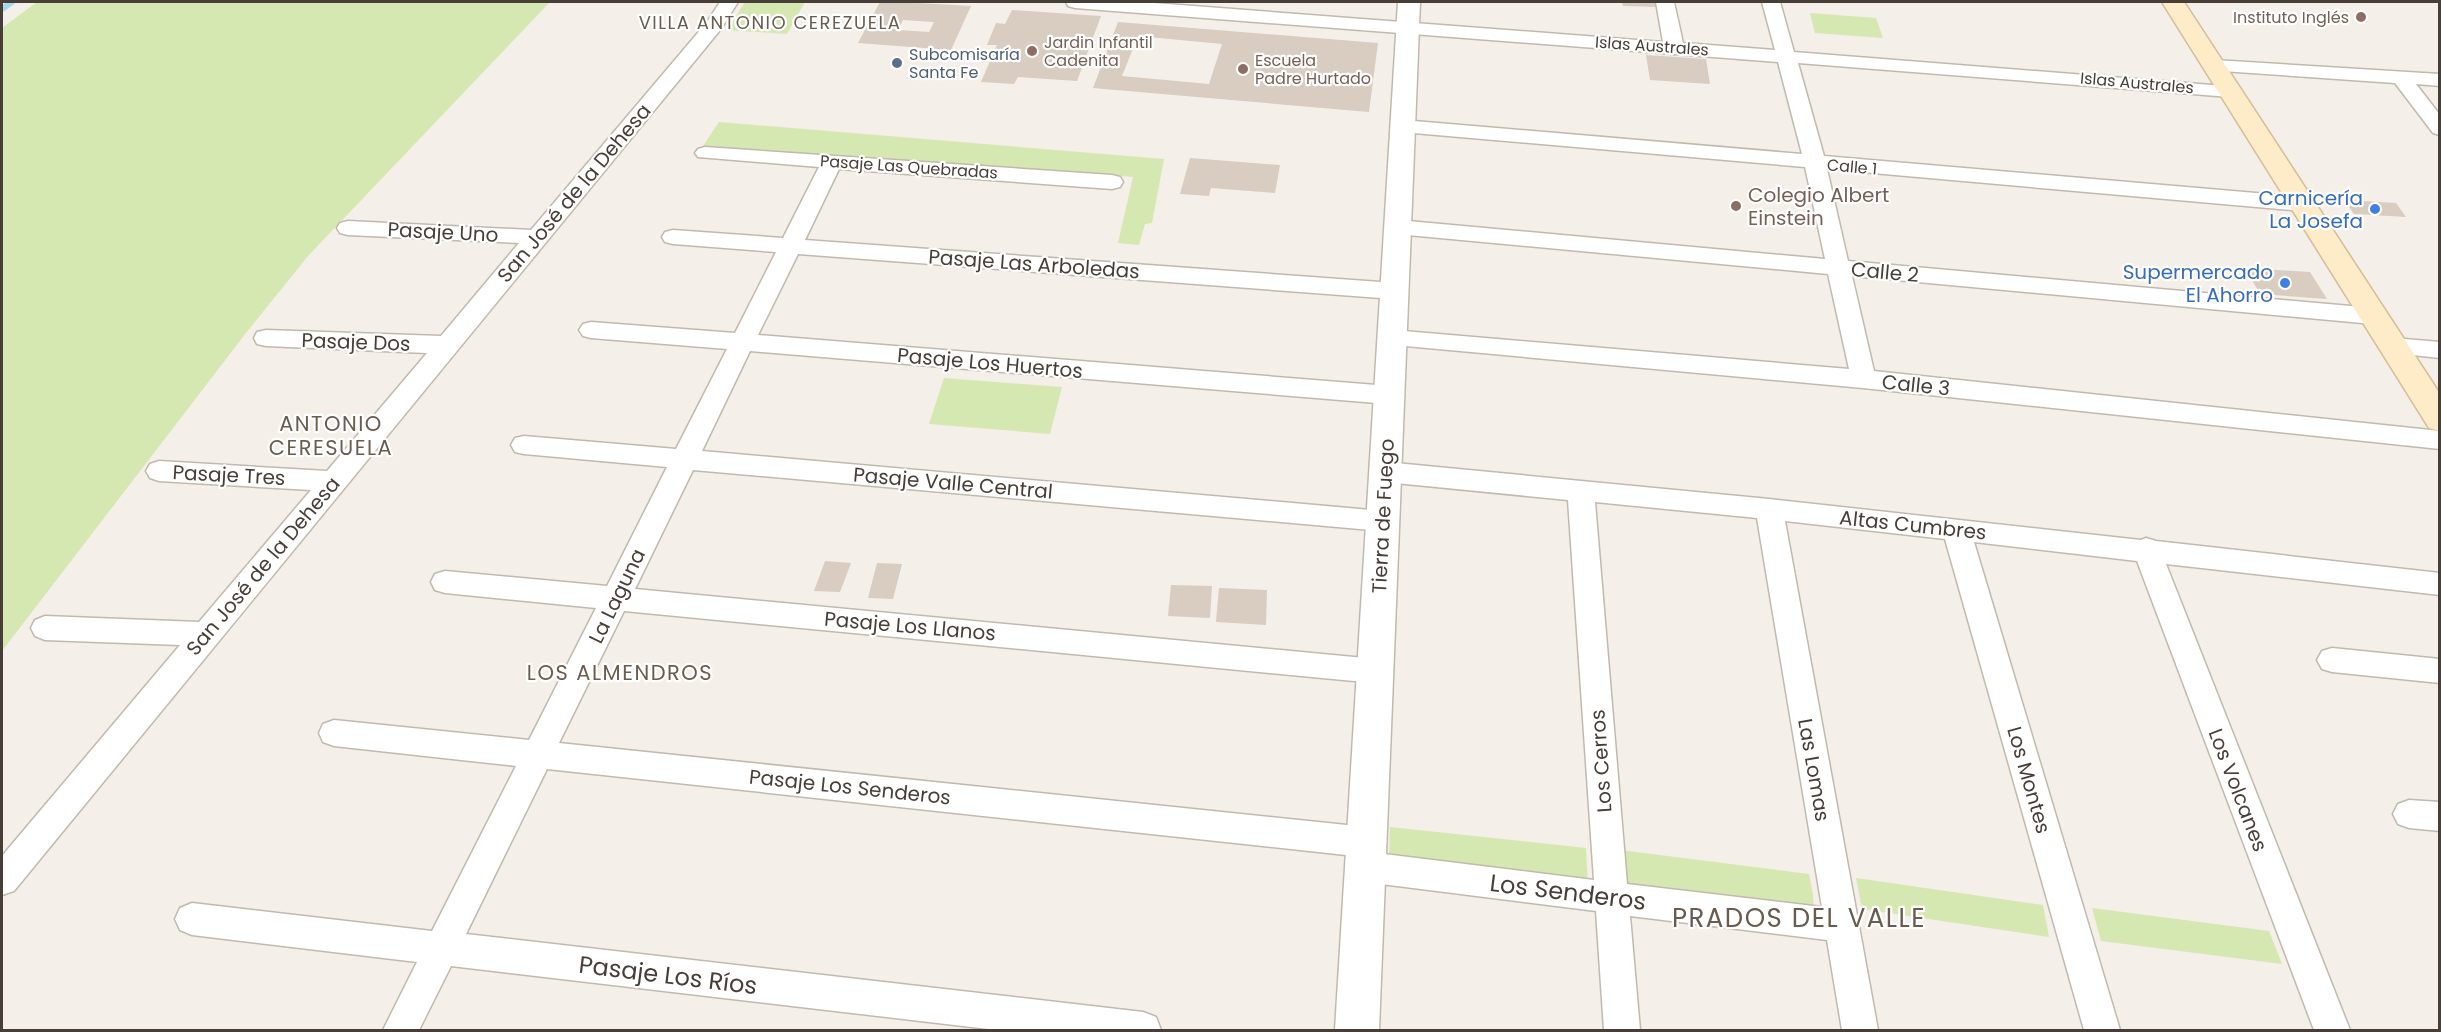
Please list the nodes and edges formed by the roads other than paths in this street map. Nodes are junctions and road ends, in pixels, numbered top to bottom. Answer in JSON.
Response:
{"nodes":[{"id":1,"x":729,"y":2,"type":"edge"},
{"id":2,"x":1075,"y":2,"type":"edge"},
{"id":3,"x":1409,"y":2,"type":"edge"},
{"id":4,"x":1665,"y":2,"type":"edge"},
{"id":5,"x":1771,"y":2,"type":"edge"},
{"id":6,"x":2173,"y":2,"type":"edge"},
{"id":7,"x":1166,"y":5,"type":"edge"},
{"id":8,"x":1284,"y":10,"type":"edge"},
{"id":9,"x":1407,"y":28,"type":"junction"},
{"id":10,"x":1674,"y":48,"type":"junction"},
{"id":11,"x":1786,"y":56,"type":"junction"},
{"id":12,"x":2214,"y":66,"type":"junction"},
{"id":13,"x":2401,"y":78,"type":"junction"},
{"id":14,"x":2439,"y":80,"type":"edge"},
{"id":15,"x":2230,"y":91,"type":"junction"},
{"id":16,"x":1402,"y":126,"type":"junction"},
{"id":17,"x":2439,"y":129,"type":"edge"},
{"id":18,"x":705,"y":153,"type":"dead end"},
{"id":19,"x":832,"y":162,"type":"junction"},
{"id":20,"x":1815,"y":164,"type":"junction"},
{"id":21,"x":1112,"y":182,"type":"dead end"},
{"id":22,"x":2302,"y":204,"type":"junction"},
{"id":23,"x":1397,"y":227,"type":"junction"},
{"id":24,"x":348,"y":228,"type":"dead end"},
{"id":25,"x":537,"y":237,"type":"junction"},
{"id":26,"x":674,"y":237,"type":"dead end"},
{"id":27,"x":791,"y":246,"type":"junction"},
{"id":28,"x":1838,"y":268,"type":"junction"},
{"id":29,"x":1394,"y":291,"type":"junction"},
{"id":30,"x":2373,"y":316,"type":"junction"},
{"id":31,"x":591,"y":330,"type":"dead end"},
{"id":32,"x":266,"y":338,"type":"dead end"},
{"id":33,"x":1392,"y":338,"type":"junction"},
{"id":34,"x":742,"y":342,"type":"junction"},
{"id":35,"x":447,"y":345,"type":"junction"},
{"id":36,"x":2392,"y":346,"type":"junction"},
{"id":37,"x":2439,"y":350,"type":"edge"},
{"id":38,"x":1863,"y":379,"type":"junction"},
{"id":39,"x":1389,"y":395,"type":"junction"},
{"id":40,"x":2439,"y":420,"type":"edge"},
{"id":41,"x":2439,"y":440,"type":"edge"},
{"id":42,"x":524,"y":445,"type":"dead end"},
{"id":43,"x":685,"y":459,"type":"junction"},
{"id":44,"x":159,"y":471,"type":"dead end"},
{"id":45,"x":1385,"y":472,"type":"junction"},
{"id":46,"x":334,"y":481,"type":"junction"},
{"id":47,"x":1581,"y":491,"type":"junction"},
{"id":48,"x":1769,"y":509,"type":"junction"},
{"id":49,"x":1382,"y":521,"type":"junction"},
{"id":50,"x":1956,"y":529,"type":"junction"},
{"id":51,"x":2146,"y":549,"type":"junction"},
{"id":52,"x":445,"y":582,"type":"dead end"},
{"id":53,"x":2439,"y":584,"type":"edge"},
{"id":54,"x":616,"y":598,"type":"junction"},
{"id":55,"x":45,"y":628,"type":"dead end"},
{"id":56,"x":206,"y":634,"type":"junction"},
{"id":57,"x":2332,"y":660,"type":"dead end"},
{"id":58,"x":2439,"y":670,"type":"edge"},
{"id":59,"x":1375,"y":671,"type":"junction"},
{"id":60,"x":334,"y":733,"type":"dead end"},
{"id":61,"x":538,"y":754,"type":"junction"},
{"id":62,"x":2409,"y":814,"type":"dead end"},
{"id":63,"x":2439,"y":817,"type":"edge"},
{"id":64,"x":1366,"y":855,"type":"junction"},
{"id":65,"x":2,"y":880,"type":"edge"},
{"id":66,"x":1611,"y":898,"type":"junction"},
{"id":67,"x":192,"y":920,"type":"dead end"},
{"id":68,"x":1842,"y":926,"type":"junction"},
{"id":69,"x":442,"y":949,"type":"junction"},
{"id":70,"x":401,"y":1030,"type":"edge"},
{"id":71,"x":1143,"y":1030,"type":"edge"},
{"id":72,"x":1357,"y":1030,"type":"edge"},
{"id":73,"x":1622,"y":1030,"type":"edge"},
{"id":74,"x":1860,"y":1030,"type":"edge"},
{"id":75,"x":2102,"y":1030,"type":"edge"},
{"id":76,"x":2332,"y":1030,"type":"edge"}],
"edges":[{"from":1,"to":25,"type":"street","name":"San José de la Dehesa"},
{"from":2,"to":7,"type":"street","name":"Islas Australes"},
{"from":3,"to":9,"type":"street","name":"Tierra de Fuego"},
{"from":4,"to":10,"type":"street"},
{"from":5,"to":11,"type":"street"},
{"from":6,"to":12,"type":"main road"},
{"from":7,"to":8,"type":"street","name":"Islas Australes"},
{"from":8,"to":9,"type":"street","name":"Islas Australes"},
{"from":9,"to":10,"type":"street","name":"Islas Australes"},
{"from":9,"to":16,"type":"street","name":"Tierra de Fuego"},
{"from":10,"to":11,"type":"street","name":"Islas Australes"},
{"from":11,"to":15,"type":"street","name":"Islas Australes"},
{"from":11,"to":20,"type":"street"},
{"from":12,"to":13,"type":"street","name":"Islas Australes"},
{"from":12,"to":15,"type":"main road"},
{"from":13,"to":14,"type":"street","name":"Islas Australes"},
{"from":13,"to":17,"type":"street"},
{"from":15,"to":22,"type":"main road"},
{"from":16,"to":20,"type":"street","name":"Calle 1"},
{"from":16,"to":23,"type":"street","name":"Tierra de Fuego"},
{"from":18,"to":19,"type":"street","name":"Pasaje Las Quebradas"},
{"from":19,"to":21,"type":"street","name":"Pasaje Las Quebradas"},
{"from":19,"to":27,"type":"street","name":"La Laguna"},
{"from":20,"to":22,"type":"street","name":"Calle 1"},
{"from":20,"to":28,"type":"street"},
{"from":22,"to":30,"type":"main road"},
{"from":23,"to":28,"type":"street","name":"Calle 2"},
{"from":23,"to":29,"type":"street","name":"Tierra de Fuego"},
{"from":24,"to":25,"type":"street","name":"Pasaje Uno"},
{"from":25,"to":35,"type":"street","name":"San José de la Dehesa"},
{"from":26,"to":27,"type":"street","name":"Pasaje Las Arboledas"},
{"from":27,"to":29,"type":"street","name":"Pasaje Las Arboledas"},
{"from":27,"to":34,"type":"street","name":"La Laguna"},
{"from":28,"to":30,"type":"street","name":"Calle 2"},
{"from":28,"to":38,"type":"street"},
{"from":29,"to":33,"type":"street","name":"Tierra de Fuego"},
{"from":30,"to":36,"type":"main road"},
{"from":31,"to":34,"type":"street","name":"Pasaje Los Huertos"},
{"from":32,"to":35,"type":"street","name":"Pasaje Dos"},
{"from":33,"to":38,"type":"street","name":"Calle 3"},
{"from":33,"to":39,"type":"street","name":"Tierra de Fuego"},
{"from":34,"to":39,"type":"street","name":"Pasaje Los Huertos"},
{"from":34,"to":43,"type":"street","name":"La Laguna"},
{"from":35,"to":46,"type":"street","name":"San José de la Dehesa"},
{"from":36,"to":37,"type":"street"},
{"from":36,"to":40,"type":"main road"},
{"from":38,"to":41,"type":"street","name":"Calle 3"},
{"from":39,"to":45,"type":"street","name":"Tierra de Fuego"},
{"from":42,"to":43,"type":"street","name":"Pasaje Valle Central"},
{"from":43,"to":49,"type":"street","name":"Pasaje Valle Central"},
{"from":43,"to":54,"type":"street","name":"La Laguna"},
{"from":44,"to":46,"type":"street","name":"Pasaje Tres"},
{"from":45,"to":47,"type":"street","name":"Altas Cumbres"},
{"from":45,"to":49,"type":"street","name":"Tierra de Fuego"},
{"from":46,"to":56,"type":"street","name":"San José de la Dehesa"},
{"from":47,"to":48,"type":"street","name":"Altas Cumbres"},
{"from":47,"to":66,"type":"street","name":"Los Cerros"},
{"from":48,"to":50,"type":"street","name":"Altas Cumbres"},
{"from":48,"to":68,"type":"street","name":"Las Lomas"},
{"from":49,"to":59,"type":"street","name":"Tierra de Fuego"},
{"from":50,"to":51,"type":"street","name":"Altas Cumbres"},
{"from":50,"to":75,"type":"street","name":"Los Montes"},
{"from":51,"to":53,"type":"street","name":"Altas Cumbres"},
{"from":51,"to":76,"type":"street","name":"Los Volcanes"},
{"from":52,"to":54,"type":"street","name":"Pasaje Los Llanos"},
{"from":54,"to":59,"type":"street","name":"Pasaje Los Llanos"},
{"from":54,"to":61,"type":"street","name":"La Laguna"},
{"from":55,"to":56,"type":"street"},
{"from":56,"to":65,"type":"street","name":"San José de la Dehesa"},
{"from":57,"to":58,"type":"street"},
{"from":59,"to":64,"type":"street","name":"Tierra de Fuego"},
{"from":60,"to":61,"type":"street","name":"Pasaje Los Senderos"},
{"from":61,"to":64,"type":"street","name":"Pasaje Los Senderos"},
{"from":61,"to":69,"type":"street","name":"La Laguna"},
{"from":62,"to":63,"type":"street"},
{"from":64,"to":66,"type":"street","name":"Los Senderos"},
{"from":64,"to":72,"type":"street","name":"Tierra de Fuego"},
{"from":66,"to":68,"type":"street","name":"Los Senderos"},
{"from":66,"to":73,"type":"street","name":"Los Cerros"},
{"from":67,"to":69,"type":"street","name":"Pasaje Los Ríos"},
{"from":68,"to":74,"type":"street","name":"Las Lomas"},
{"from":69,"to":70,"type":"street","name":"La Laguna"},
{"from":69,"to":71,"type":"street","name":"Pasaje Los Ríos"}]}
